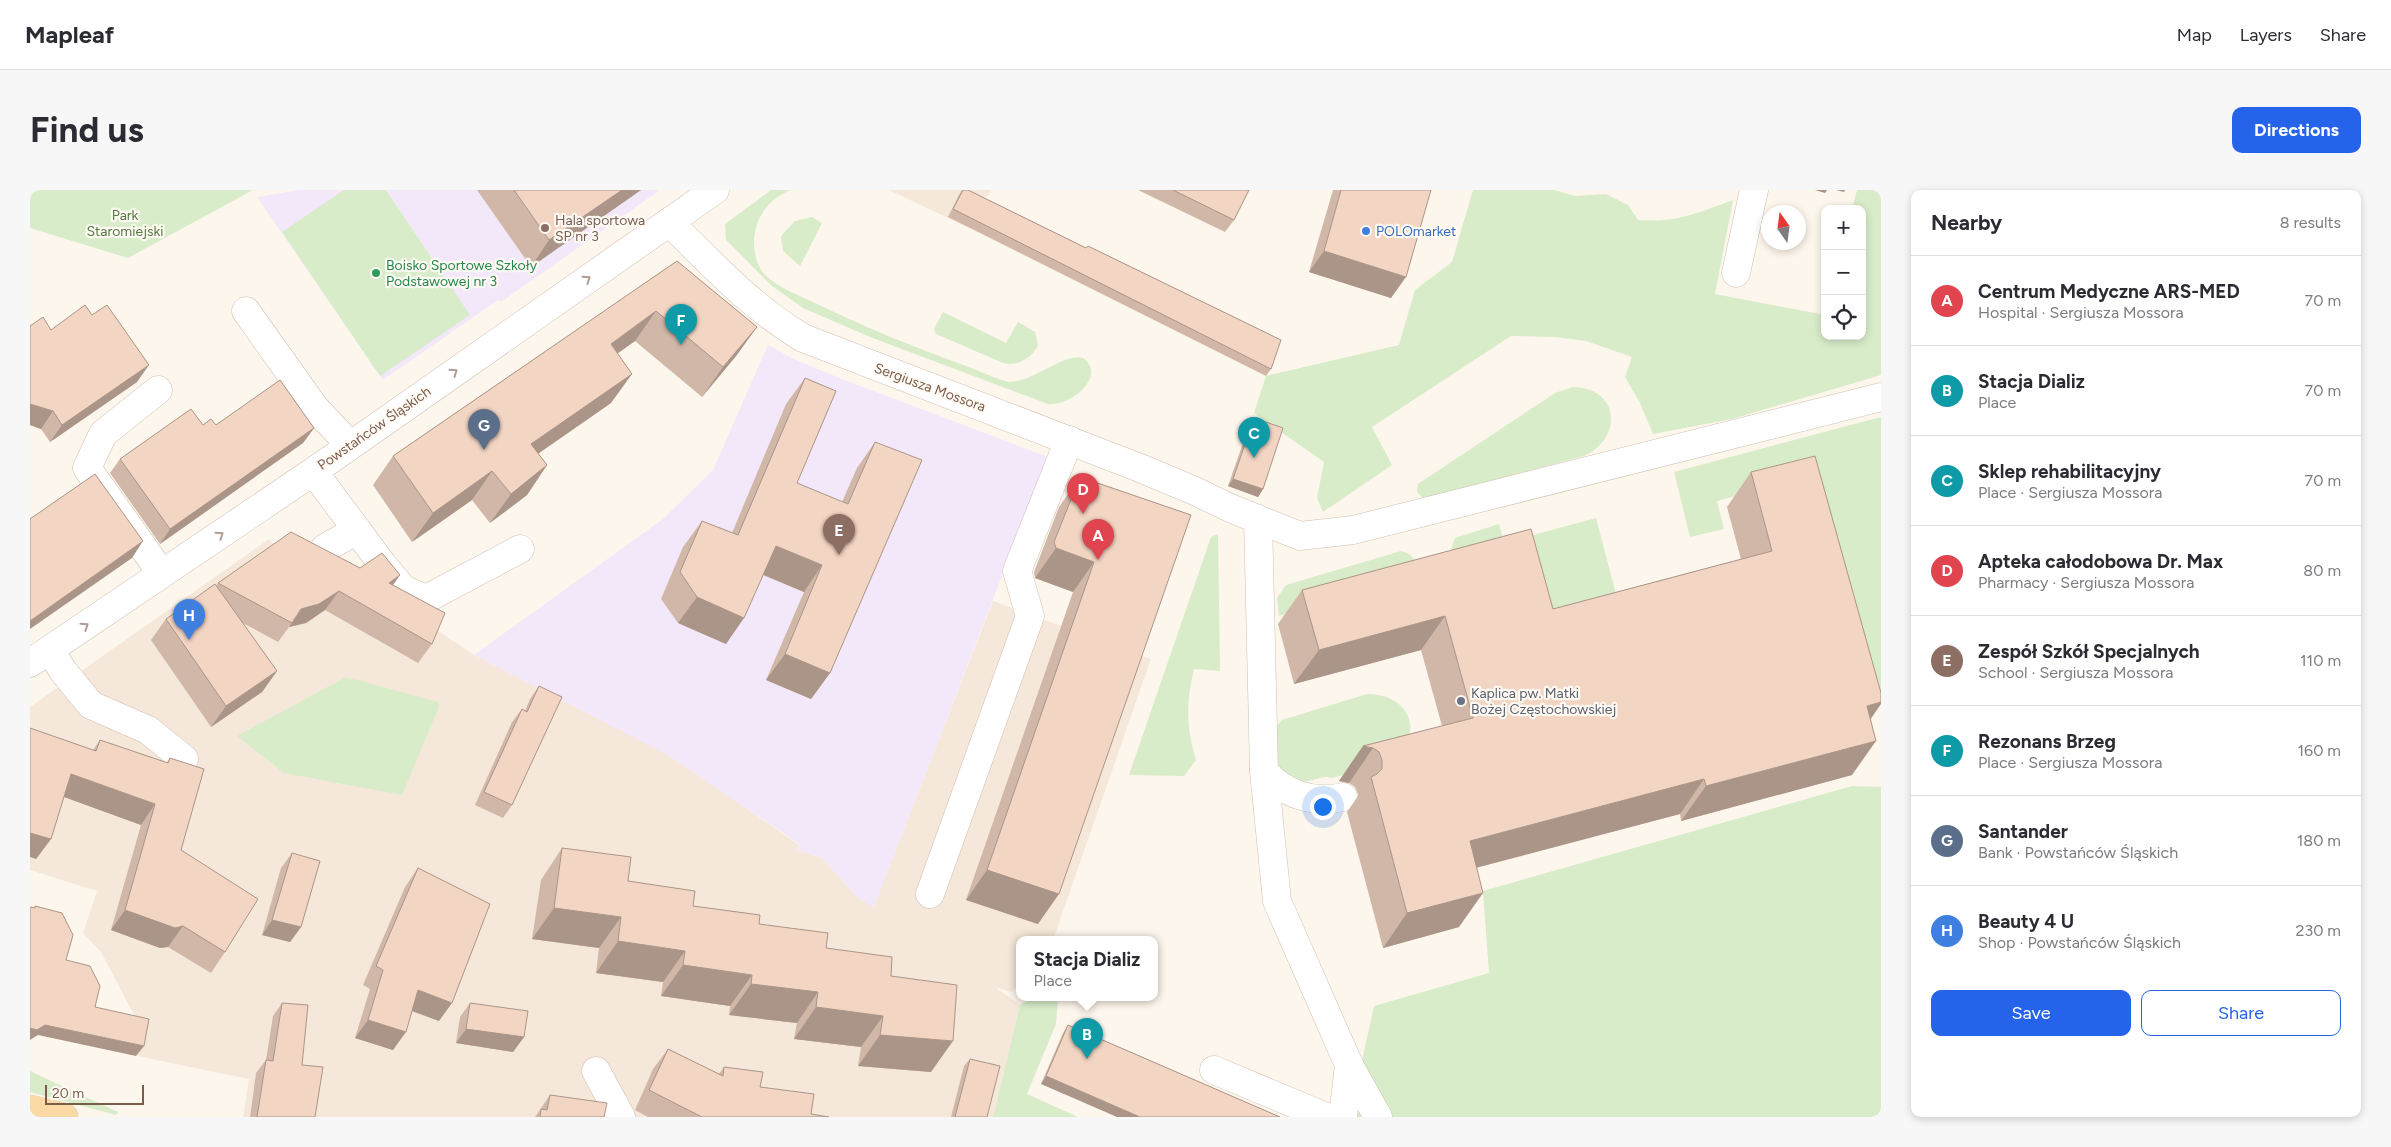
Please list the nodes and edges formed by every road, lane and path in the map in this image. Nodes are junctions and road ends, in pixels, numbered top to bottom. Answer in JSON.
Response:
{"nodes":[{"id":1,"x":715,"y":190,"type":"edge"},
{"id":2,"x":1754,"y":190,"type":"edge"},
{"id":3,"x":669,"y":222,"type":"junction"},
{"id":4,"x":1736,"y":273,"type":"dead end"},
{"id":5,"x":246,"y":311,"type":"dead end"},
{"id":6,"x":158,"y":390,"type":"dead end"},
{"id":7,"x":1881,"y":397,"type":"edge"},
{"id":8,"x":1069,"y":440,"type":"junction"},
{"id":9,"x":350,"y":445,"type":"junction"},
{"id":10,"x":317,"y":469,"type":"junction"},
{"id":11,"x":1258,"y":519,"type":"junction"},
{"id":12,"x":357,"y":530,"type":"junction"},
{"id":13,"x":325,"y":548,"type":"edge"},
{"id":14,"x":520,"y":549,"type":"dead end"},
{"id":15,"x":162,"y":574,"type":"junction"},
{"id":16,"x":40,"y":656,"type":"edge"},
{"id":17,"x":184,"y":759,"type":"dead end"},
{"id":18,"x":1264,"y":772,"type":"junction"},
{"id":19,"x":1343,"y":797,"type":"dead end"},
{"id":20,"x":930,"y":894,"type":"dead end"},
{"id":21,"x":1349,"y":1065,"type":"junction"},
{"id":22,"x":1214,"y":1070,"type":"dead end"},
{"id":23,"x":596,"y":1071,"type":"dead end"},
{"id":24,"x":30,"y":1109,"type":"edge"},
{"id":25,"x":64,"y":1117,"type":"edge"},
{"id":26,"x":621,"y":1117,"type":"edge"},
{"id":27,"x":1326,"y":1117,"type":"edge"},
{"id":28,"x":1343,"y":1117,"type":"edge"},
{"id":29,"x":1378,"y":1117,"type":"edge"}],
"edges":[{"from":1,"to":3,"type":"street","name":"Powstańców Śląskich"},
{"from":2,"to":4,"type":"street"},
{"from":3,"to":8,"type":"street","name":"Sergiusza Mossora"},
{"from":9,"to":3,"type":"street","name":"Powstańców Śląskich","one_way":true},
{"from":5,"to":9,"type":"street"},
{"from":6,"to":15,"type":"street"},
{"from":7,"to":11,"type":"street","name":"Sergiusza Mossora"},
{"from":8,"to":11,"type":"street","name":"Sergiusza Mossora"},
{"from":8,"to":20,"type":"street"},
{"from":9,"to":10,"type":"street","name":"Powstańców Śląskich"},
{"from":10,"to":12,"type":"street"},
{"from":15,"to":10,"type":"street","name":"Powstańców Śląskich","one_way":true},
{"from":11,"to":18,"type":"street"},
{"from":12,"to":13,"type":"street"},
{"from":12,"to":14,"type":"street"},
{"from":16,"to":15,"type":"street","name":"Powstańców Śląskich","one_way":true},
{"from":16,"to":17,"type":"street"},
{"from":18,"to":19,"type":"street"},
{"from":18,"to":21,"type":"street"},
{"from":21,"to":28,"type":"street"},
{"from":21,"to":29,"type":"street"},
{"from":22,"to":27,"type":"street"},
{"from":23,"to":26,"type":"street"},
{"from":24,"to":25,"type":"main road"}]}
